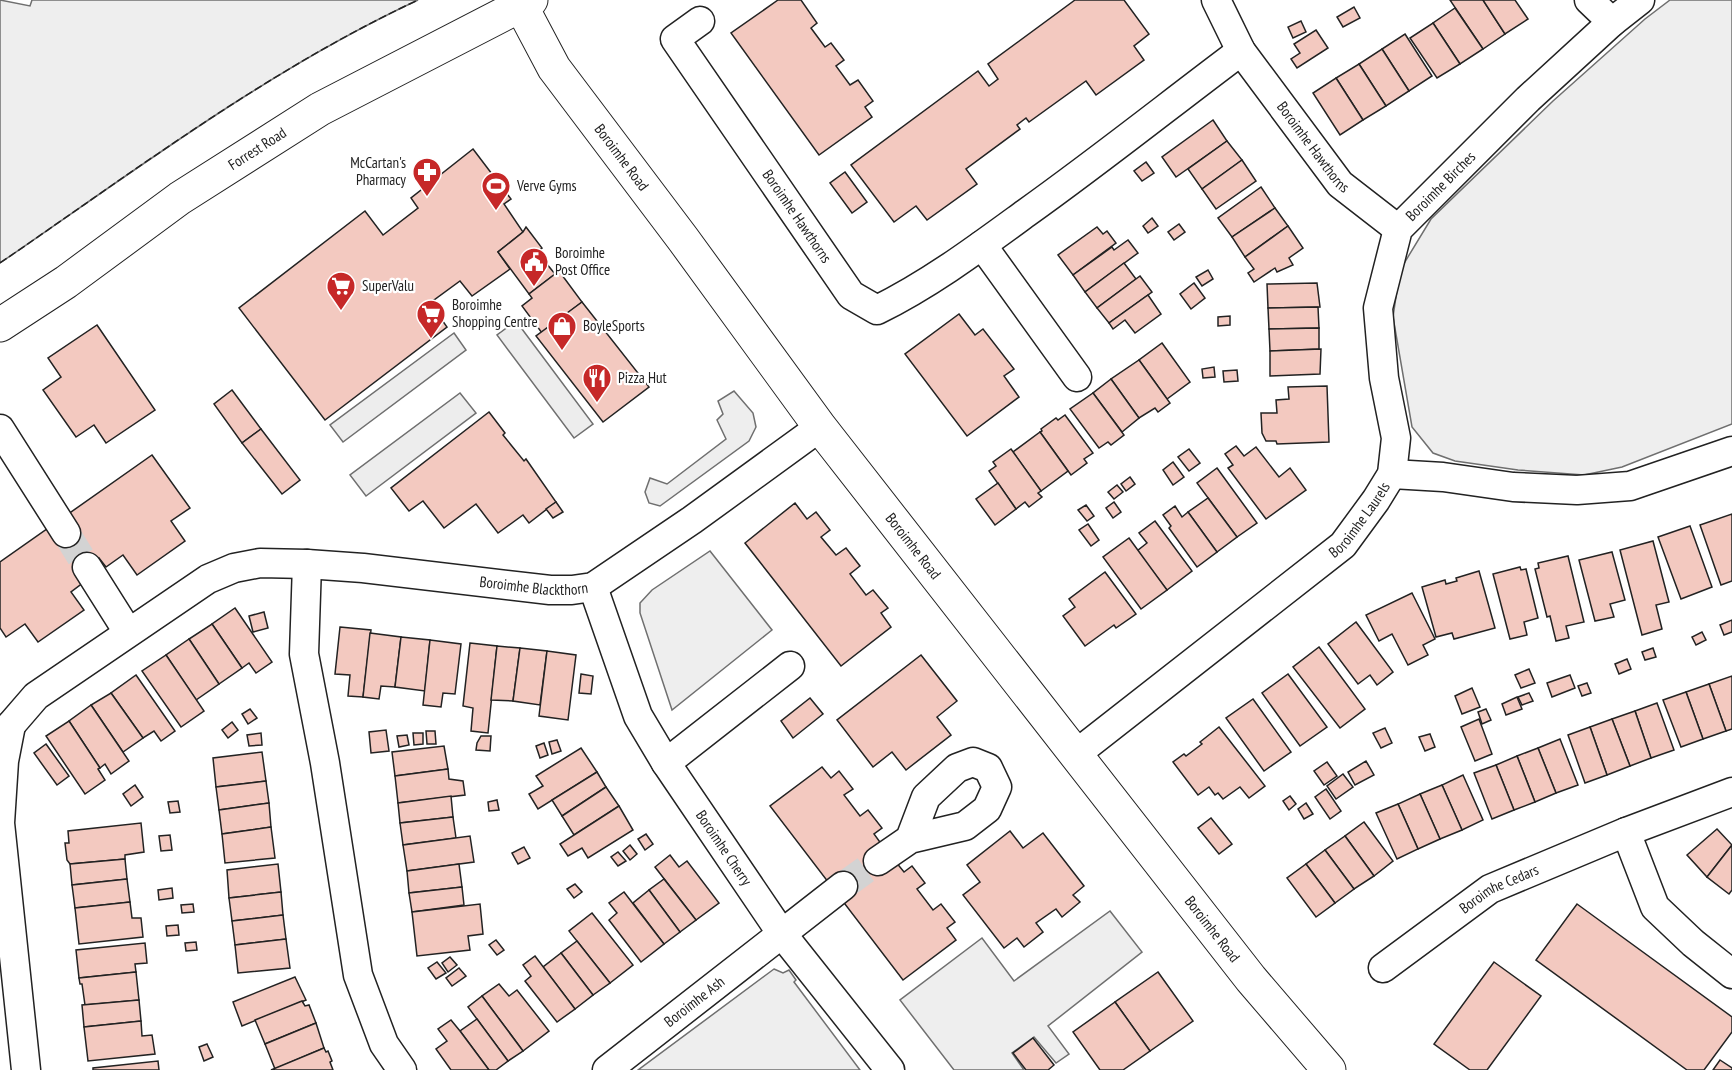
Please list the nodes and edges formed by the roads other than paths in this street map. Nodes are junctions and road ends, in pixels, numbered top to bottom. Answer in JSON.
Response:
{"nodes":[{"id":1,"x":1216,"y":0,"type":"edge"},
{"id":2,"x":1589,"y":0,"type":"edge"},
{"id":3,"x":1640,"y":0,"type":"edge"},
{"id":4,"x":522,"y":2,"type":"edge"},
{"id":5,"x":700,"y":21,"type":"dead end"},
{"id":6,"x":1612,"y":22,"type":"junction"},
{"id":7,"x":1241,"y":51,"type":"junction"},
{"id":8,"x":1398,"y":230,"type":"junction"},
{"id":9,"x":982,"y":245,"type":"junction"},
{"id":10,"x":0,"y":325,"type":"edge"},
{"id":11,"x":1077,"y":377,"type":"dead end"},
{"id":12,"x":820,"y":427,"type":"junction"},
{"id":13,"x":0,"y":429,"type":"edge"},
{"id":14,"x":1732,"y":451,"type":"edge"},
{"id":15,"x":1392,"y":474,"type":"junction"},
{"id":16,"x":66,"y":533,"type":"tunnel mouth"},
{"id":17,"x":307,"y":564,"type":"junction"},
{"id":18,"x":87,"y":567,"type":"tunnel mouth"},
{"id":19,"x":593,"y":587,"type":"junction"},
{"id":20,"x":128,"y":632,"type":"junction"},
{"id":21,"x":790,"y":666,"type":"dead end"},
{"id":22,"x":5,"y":722,"type":"edge"},
{"id":23,"x":1076,"y":754,"type":"junction"},
{"id":24,"x":666,"y":763,"type":"junction"},
{"id":25,"x":1732,"y":792,"type":"edge"},
{"id":26,"x":1626,"y":832,"type":"junction"},
{"id":27,"x":910,"y":839,"type":"dead end"},
{"id":28,"x":878,"y":861,"type":"tunnel mouth"},
{"id":29,"x":843,"y":886,"type":"tunnel mouth"},
{"id":30,"x":782,"y":934,"type":"junction"},
{"id":31,"x":1383,"y":968,"type":"dead end"},
{"id":32,"x":1732,"y":974,"type":"edge"},
{"id":33,"x":10,"y":1018,"type":"edge"},
{"id":34,"x":26,"y":1070,"type":"edge"},
{"id":35,"x":402,"y":1070,"type":"edge"},
{"id":36,"x":607,"y":1070,"type":"edge"},
{"id":37,"x":890,"y":1070,"type":"edge"},
{"id":38,"x":1329,"y":1070,"type":"edge"}],
"edges":[{"from":1,"to":7,"type":"street","name":"Boroimhe Hawthorns"},
{"from":2,"to":6,"type":"street"},
{"from":3,"to":6,"type":"street","name":"Boroimhe Birches"},
{"from":4,"to":10,"type":"street","name":"Forrest Road"},
{"from":4,"to":12,"type":"street","name":"Boroimhe Road"},
{"from":5,"to":9,"type":"street","name":"Boroimhe Hawthorns"},
{"from":6,"to":8,"type":"street","name":"Boroimhe Birches"},
{"from":7,"to":8,"type":"street","name":"Boroimhe Hawthorns"},
{"from":7,"to":9,"type":"street","name":"Boroimhe Hawthorns"},
{"from":8,"to":15,"type":"street","name":"Boroimhe Birches"},
{"from":9,"to":11,"type":"street"},
{"from":12,"to":19,"type":"street","name":"Boroimhe Blackthorn"},
{"from":12,"to":23,"type":"street","name":"Boroimhe Road"},
{"from":13,"to":16,"type":"street"},
{"from":14,"to":15,"type":"street","name":"Boroimhe Laurels"},
{"from":15,"to":23,"type":"street","name":"Boroimhe Laurels"},
{"from":17,"to":19,"type":"street","name":"Boroimhe Blackthorn"},
{"from":17,"to":20,"type":"street","name":"Boroimhe Blackthorn"},
{"from":17,"to":35,"type":"street"},
{"from":18,"to":20,"type":"street"},
{"from":19,"to":24,"type":"street","name":"Boroimhe Cherry"},
{"from":20,"to":22,"type":"street","name":"Boroimhe Blackthorn"},
{"from":21,"to":24,"type":"street"},
{"from":22,"to":33,"type":"street"},
{"from":23,"to":38,"type":"street","name":"Boroimhe Road"},
{"from":24,"to":30,"type":"street","name":"Boroimhe Cherry"},
{"from":25,"to":26,"type":"street","name":"Boroimhe Cedars"},
{"from":26,"to":31,"type":"street","name":"Boroimhe Cedars"},
{"from":26,"to":32,"type":"street"},
{"from":27,"to":28,"type":"street"},
{"from":29,"to":30,"type":"street"},
{"from":30,"to":36,"type":"street","name":"Boroimhe Ash"},
{"from":30,"to":37,"type":"street","name":"Boroimhe Cherry"},
{"from":33,"to":34,"type":"street"}]}
